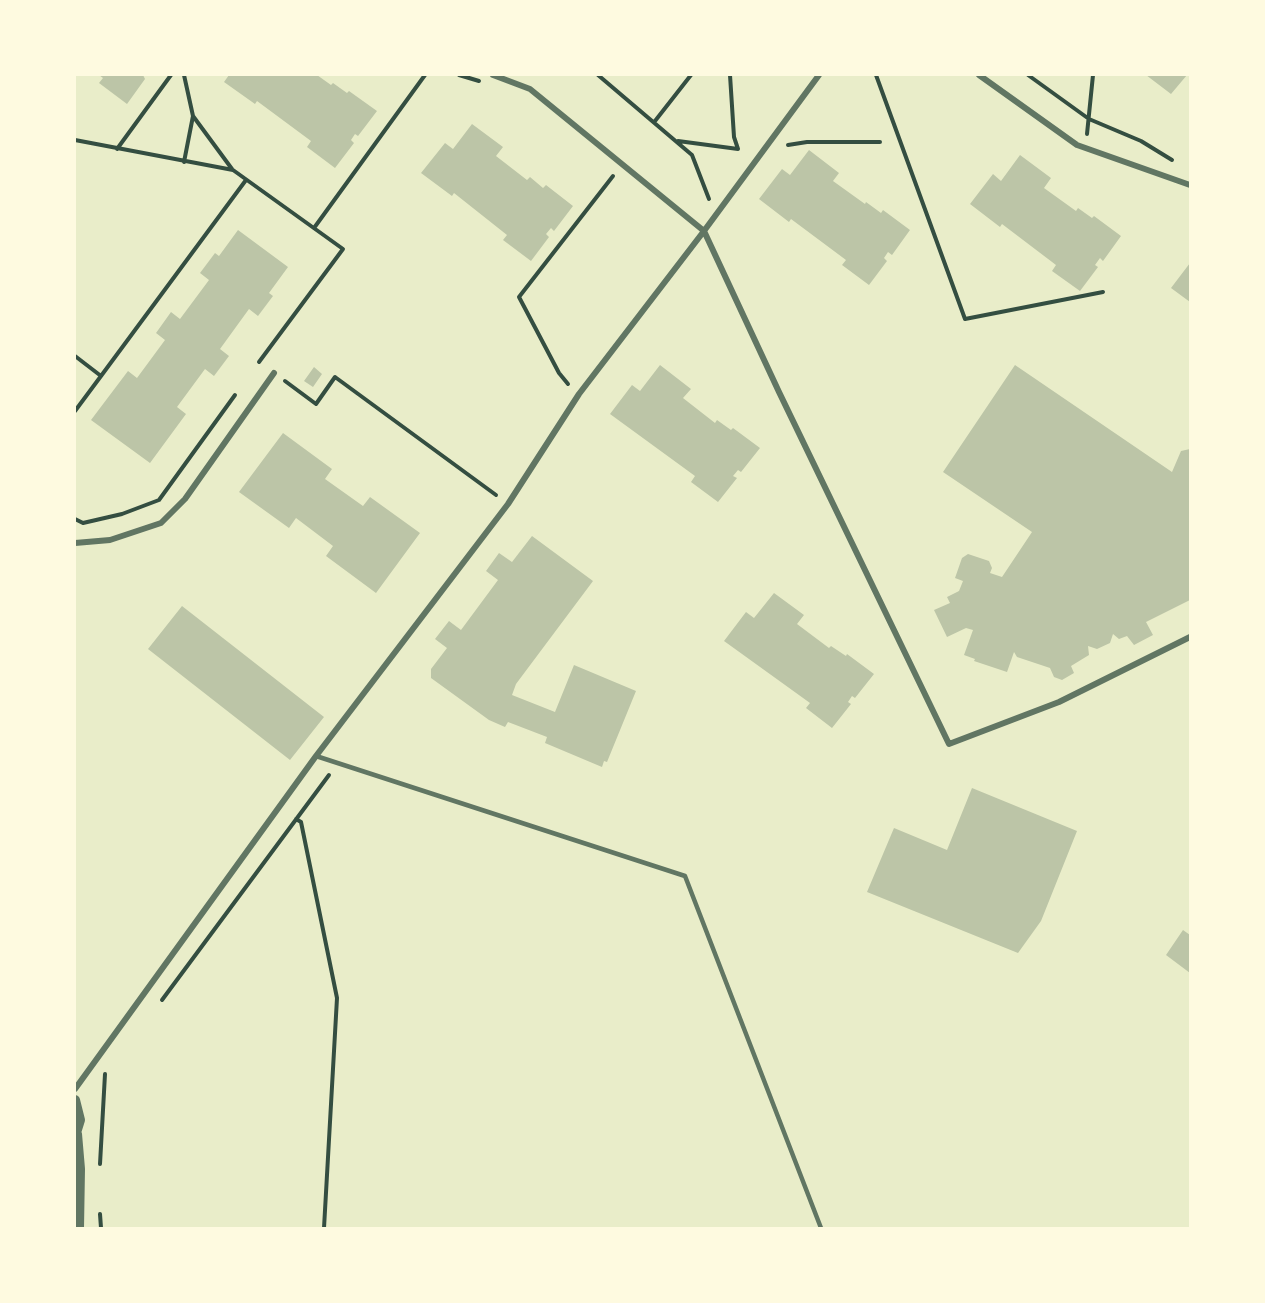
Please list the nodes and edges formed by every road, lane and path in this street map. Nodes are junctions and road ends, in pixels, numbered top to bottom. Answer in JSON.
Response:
{"nodes":[{"id":1,"x":171,"y":75,"type":"edge"},
{"id":2,"x":184,"y":75,"type":"edge"},
{"id":3,"x":425,"y":75,"type":"edge"},
{"id":4,"x":493,"y":75,"type":"edge"},
{"id":5,"x":598,"y":75,"type":"edge"},
{"id":6,"x":691,"y":75,"type":"edge"},
{"id":7,"x":730,"y":75,"type":"edge"},
{"id":8,"x":819,"y":75,"type":"edge"},
{"id":9,"x":876,"y":75,"type":"edge"},
{"id":10,"x":979,"y":75,"type":"edge"},
{"id":11,"x":1028,"y":75,"type":"edge"},
{"id":12,"x":1094,"y":75,"type":"edge"},
{"id":13,"x":193,"y":116,"type":"junction"},
{"id":14,"x":1089,"y":119,"type":"junction"},
{"id":15,"x":655,"y":121,"type":"junction"},
{"id":16,"x":75,"y":140,"type":"edge"},
{"id":17,"x":677,"y":141,"type":"junction"},
{"id":18,"x":880,"y":142,"type":"dead end"},
{"id":19,"x":117,"y":148,"type":"junction"},
{"id":20,"x":1086,"y":148,"type":"junction"},
{"id":21,"x":764,"y":149,"type":"junction"},
{"id":22,"x":184,"y":162,"type":"junction"},
{"id":23,"x":1178,"y":164,"type":"dead end"},
{"id":24,"x":233,"y":170,"type":"junction"},
{"id":25,"x":246,"y":180,"type":"junction"},
{"id":26,"x":624,"y":180,"type":"dead end"},
{"id":27,"x":1190,"y":184,"type":"edge"},
{"id":28,"x":716,"y":215,"type":"junction"},
{"id":29,"x":314,"y":228,"type":"junction"},
{"id":30,"x":704,"y":231,"type":"junction"},
{"id":31,"x":1103,"y":292,"type":"dead end"},
{"id":32,"x":75,"y":356,"type":"edge"},
{"id":33,"x":274,"y":374,"type":"junction"},
{"id":34,"x":101,"y":376,"type":"junction"},
{"id":35,"x":570,"y":387,"type":"dead end"},
{"id":36,"x":239,"y":391,"type":"dead end"},
{"id":37,"x":75,"y":411,"type":"edge"},
{"id":38,"x":502,"y":485,"type":"dead end"},
{"id":39,"x":496,"y":495,"type":"junction"},
{"id":40,"x":508,"y":504,"type":"junction"},
{"id":41,"x":75,"y":519,"type":"edge"},
{"id":42,"x":75,"y":543,"type":"edge"},
{"id":43,"x":1190,"y":637,"type":"edge"},
{"id":44,"x":316,"y":756,"type":"junction"},
{"id":45,"x":337,"y":763,"type":"junction"},
{"id":46,"x":296,"y":819,"type":"junction"},
{"id":47,"x":156,"y":1009,"type":"dead end"},
{"id":48,"x":93,"y":1064,"type":"junction"},
{"id":49,"x":114,"y":1066,"type":"dead end"},
{"id":50,"x":106,"y":1076,"type":"junction"},
{"id":51,"x":75,"y":1089,"type":"edge"},
{"id":52,"x":75,"y":1100,"type":"edge"},
{"id":53,"x":76,"y":1135,"type":"edge"},
{"id":54,"x":99,"y":1175,"type":"dead end"},
{"id":55,"x":100,"y":1207,"type":"dead end"},
{"id":56,"x":79,"y":1228,"type":"edge"},
{"id":57,"x":100,"y":1228,"type":"edge"},
{"id":58,"x":324,"y":1228,"type":"edge"},
{"id":59,"x":820,"y":1228,"type":"edge"}],
"edges":[{"from":1,"to":19,"type":"path"},
{"from":2,"to":13,"type":"path"},
{"from":3,"to":29,"type":"path"},
{"from":4,"to":30,"type":"street"},
{"from":5,"to":15,"type":"path"},
{"from":6,"to":15,"type":"path"},
{"from":7,"to":17,"type":"path"},
{"from":8,"to":21,"type":"street"},
{"from":9,"to":31,"type":"path"},
{"from":10,"to":20,"type":"street"},
{"from":11,"to":14,"type":"path"},
{"from":12,"to":14,"type":"path"},
{"from":13,"to":22,"type":"path"},
{"from":13,"to":24,"type":"path"},
{"from":14,"to":20,"type":"path"},
{"from":14,"to":23,"type":"path"},
{"from":15,"to":17,"type":"path"},
{"from":16,"to":19,"type":"path"},
{"from":17,"to":28,"type":"path"},
{"from":18,"to":21,"type":"path"},
{"from":19,"to":22,"type":"path"},
{"from":20,"to":27,"type":"street"},
{"from":21,"to":28,"type":"street"},
{"from":22,"to":24,"type":"path"},
{"from":24,"to":25,"type":"path"},
{"from":25,"to":29,"type":"path"},
{"from":25,"to":34,"type":"path"},
{"from":26,"to":35,"type":"path"},
{"from":28,"to":30,"type":"street"},
{"from":29,"to":33,"type":"path"},
{"from":30,"to":40,"type":"street"},
{"from":30,"to":43,"type":"street"},
{"from":32,"to":34,"type":"path"},
{"from":33,"to":39,"type":"path"},
{"from":33,"to":42,"type":"street"},
{"from":34,"to":37,"type":"path"},
{"from":36,"to":41,"type":"path"},
{"from":38,"to":39,"type":"path"},
{"from":39,"to":40,"type":"path"},
{"from":40,"to":44,"type":"street"},
{"from":44,"to":45,"type":"lane"},
{"from":44,"to":48,"type":"street"},
{"from":45,"to":46,"type":"path"},
{"from":45,"to":59,"type":"lane"},
{"from":46,"to":47,"type":"path"},
{"from":46,"to":58,"type":"path"},
{"from":48,"to":50,"type":"path"},
{"from":48,"to":51,"type":"street"},
{"from":49,"to":50,"type":"path"},
{"from":50,"to":54,"type":"path"},
{"from":52,"to":53,"type":"street"},
{"from":53,"to":56,"type":"street"},
{"from":55,"to":57,"type":"path"}]}
